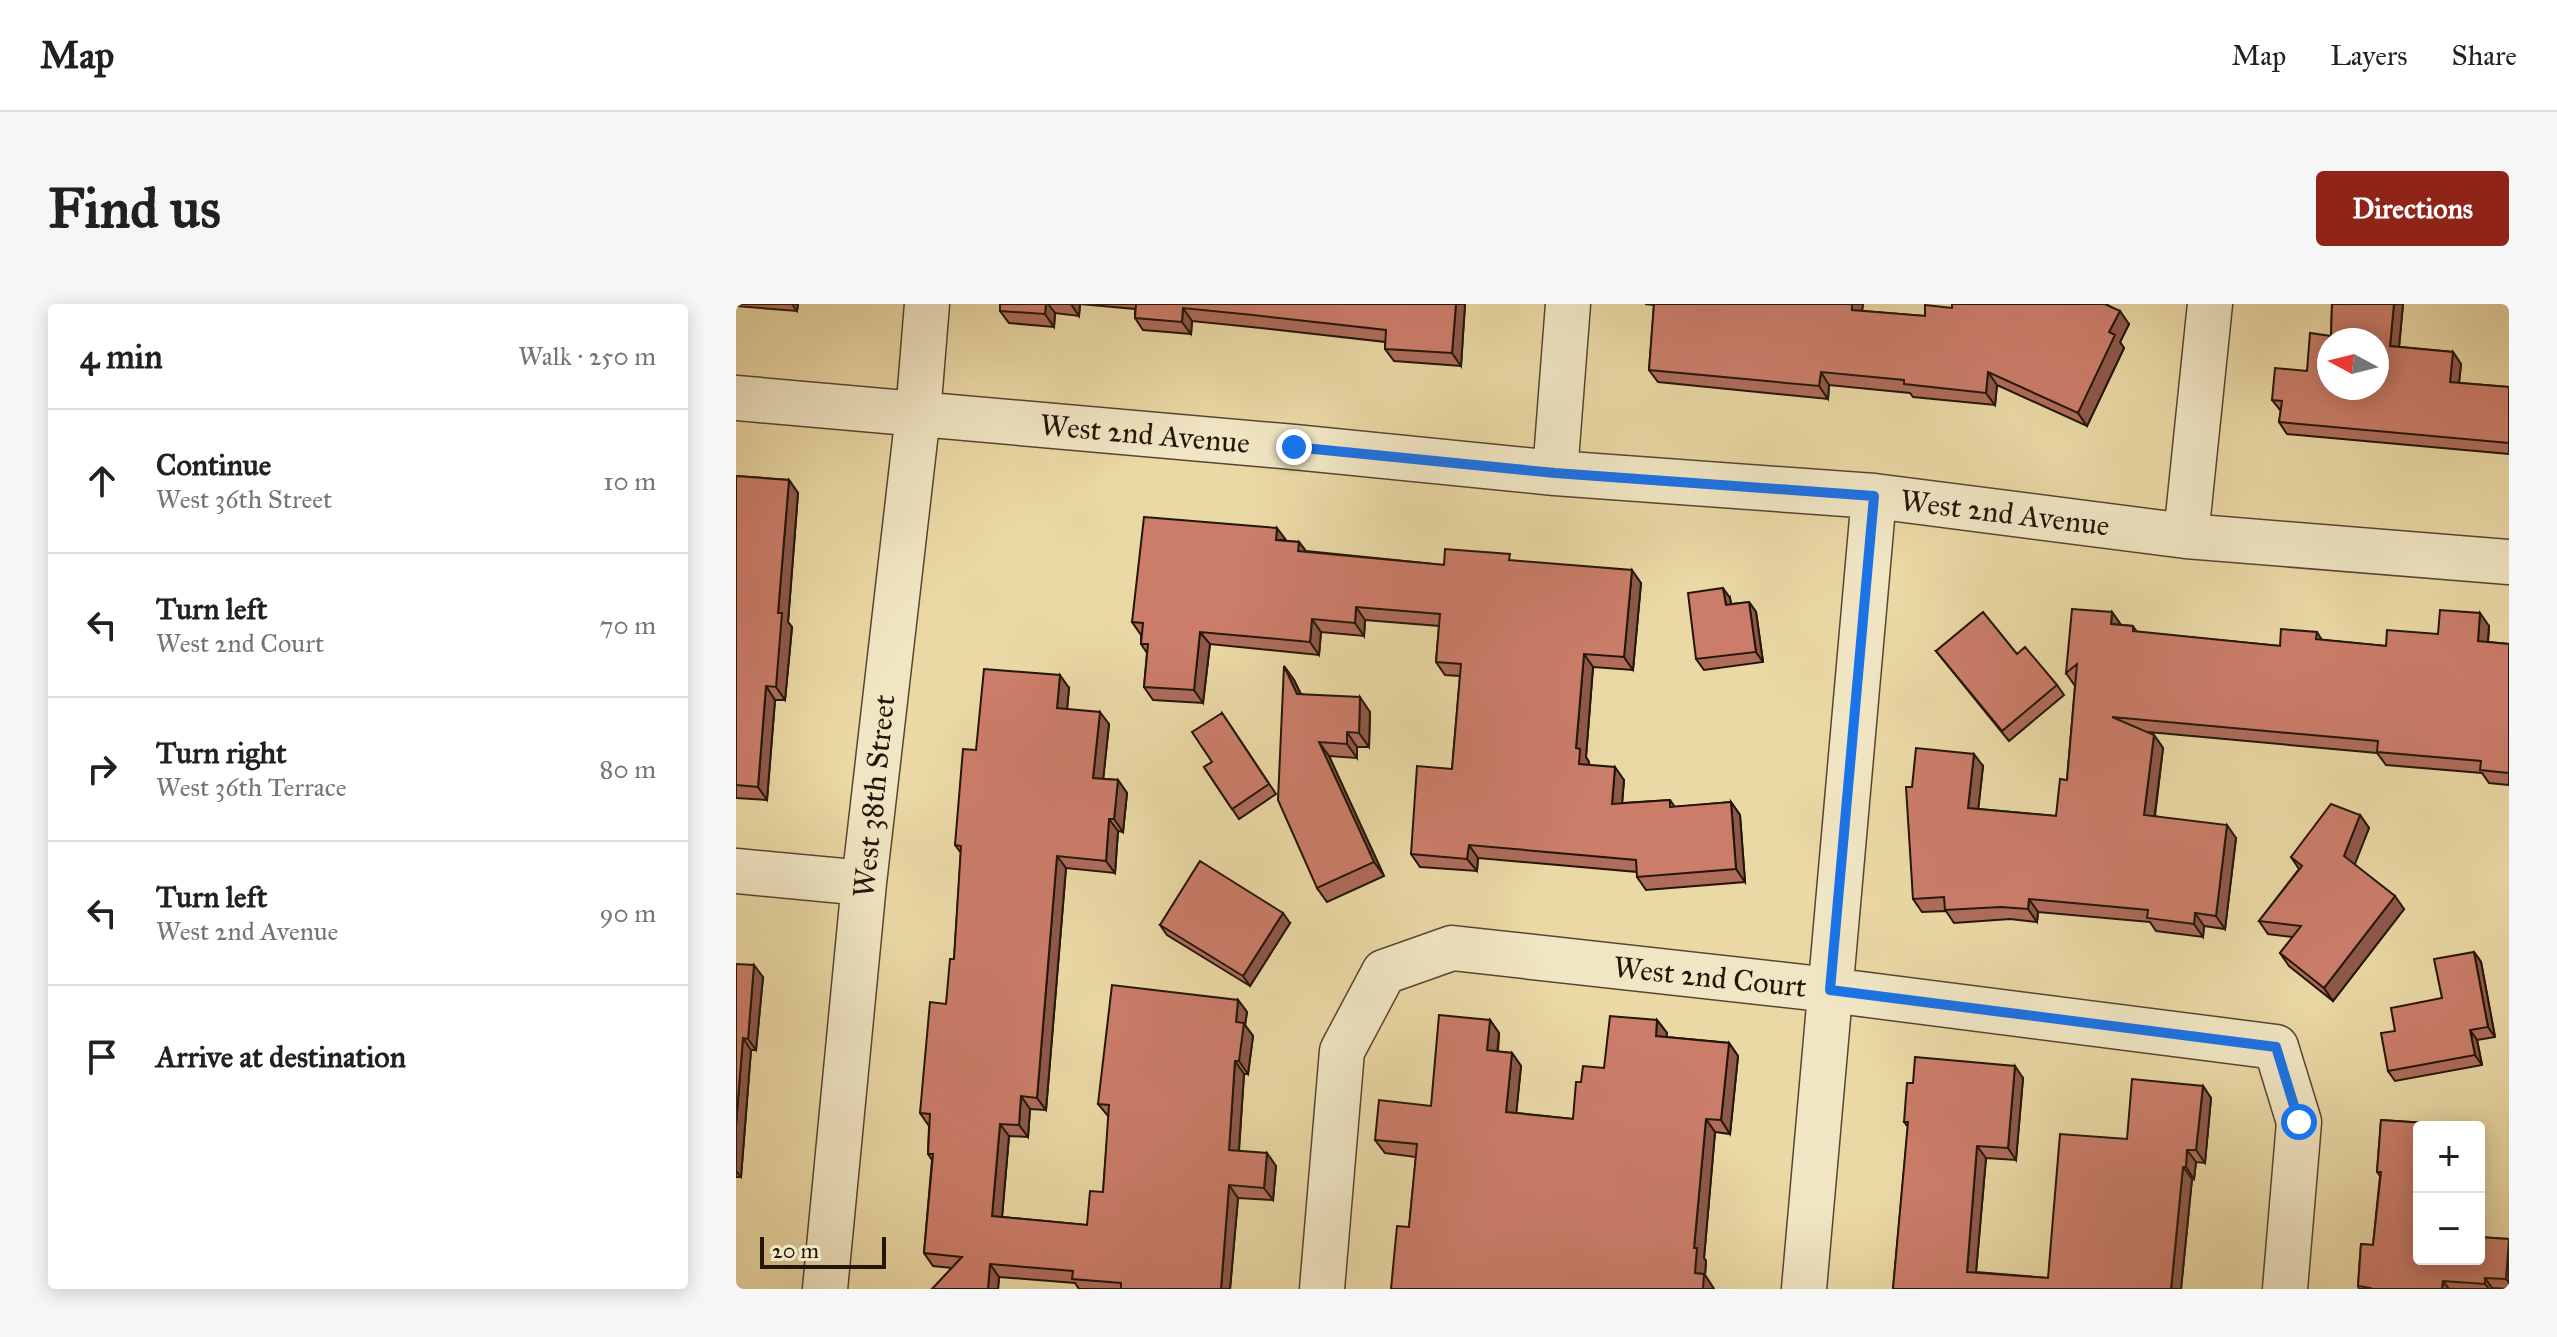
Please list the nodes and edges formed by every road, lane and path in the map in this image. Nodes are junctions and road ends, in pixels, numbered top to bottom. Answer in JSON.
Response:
{"nodes":[{"id":1,"x":927,"y":304,"type":"edge"},
{"id":2,"x":1568,"y":304,"type":"edge"},
{"id":3,"x":2210,"y":304,"type":"edge"},
{"id":4,"x":736,"y":398,"type":"edge"},
{"id":5,"x":918,"y":414,"type":"junction"},
{"id":6,"x":1555,"y":473,"type":"junction"},
{"id":7,"x":1874,"y":496,"type":"junction"},
{"id":8,"x":2186,"y":536,"type":"junction"},
{"id":9,"x":2509,"y":562,"type":"edge"},
{"id":10,"x":736,"y":871,"type":"edge"},
{"id":11,"x":864,"y":883,"type":"junction"},
{"id":12,"x":1830,"y":990,"type":"junction"},
{"id":13,"x":825,"y":1289,"type":"edge"},
{"id":14,"x":1322,"y":1289,"type":"edge"},
{"id":15,"x":1804,"y":1289,"type":"edge"},
{"id":16,"x":2285,"y":1289,"type":"edge"}],
"edges":[{"from":1,"to":5,"type":"street","name":"West 38th Street"},
{"from":2,"to":6,"type":"street"},
{"from":3,"to":8,"type":"street"},
{"from":4,"to":5,"type":"street","name":"West 2nd Avenue"},
{"from":5,"to":6,"type":"street","name":"West 2nd Avenue"},
{"from":5,"to":11,"type":"street","name":"West 38th Street"},
{"from":6,"to":7,"type":"street","name":"West 2nd Avenue"},
{"from":7,"to":8,"type":"street","name":"West 2nd Avenue"},
{"from":7,"to":12,"type":"street"},
{"from":8,"to":9,"type":"street","name":"West 2nd Avenue"},
{"from":10,"to":11,"type":"street"},
{"from":11,"to":13,"type":"street","name":"West 38th Street"},
{"from":12,"to":14,"type":"street","name":"West 2nd Court"},
{"from":12,"to":15,"type":"street"},
{"from":12,"to":16,"type":"street","name":"West 2nd Court"}]}
